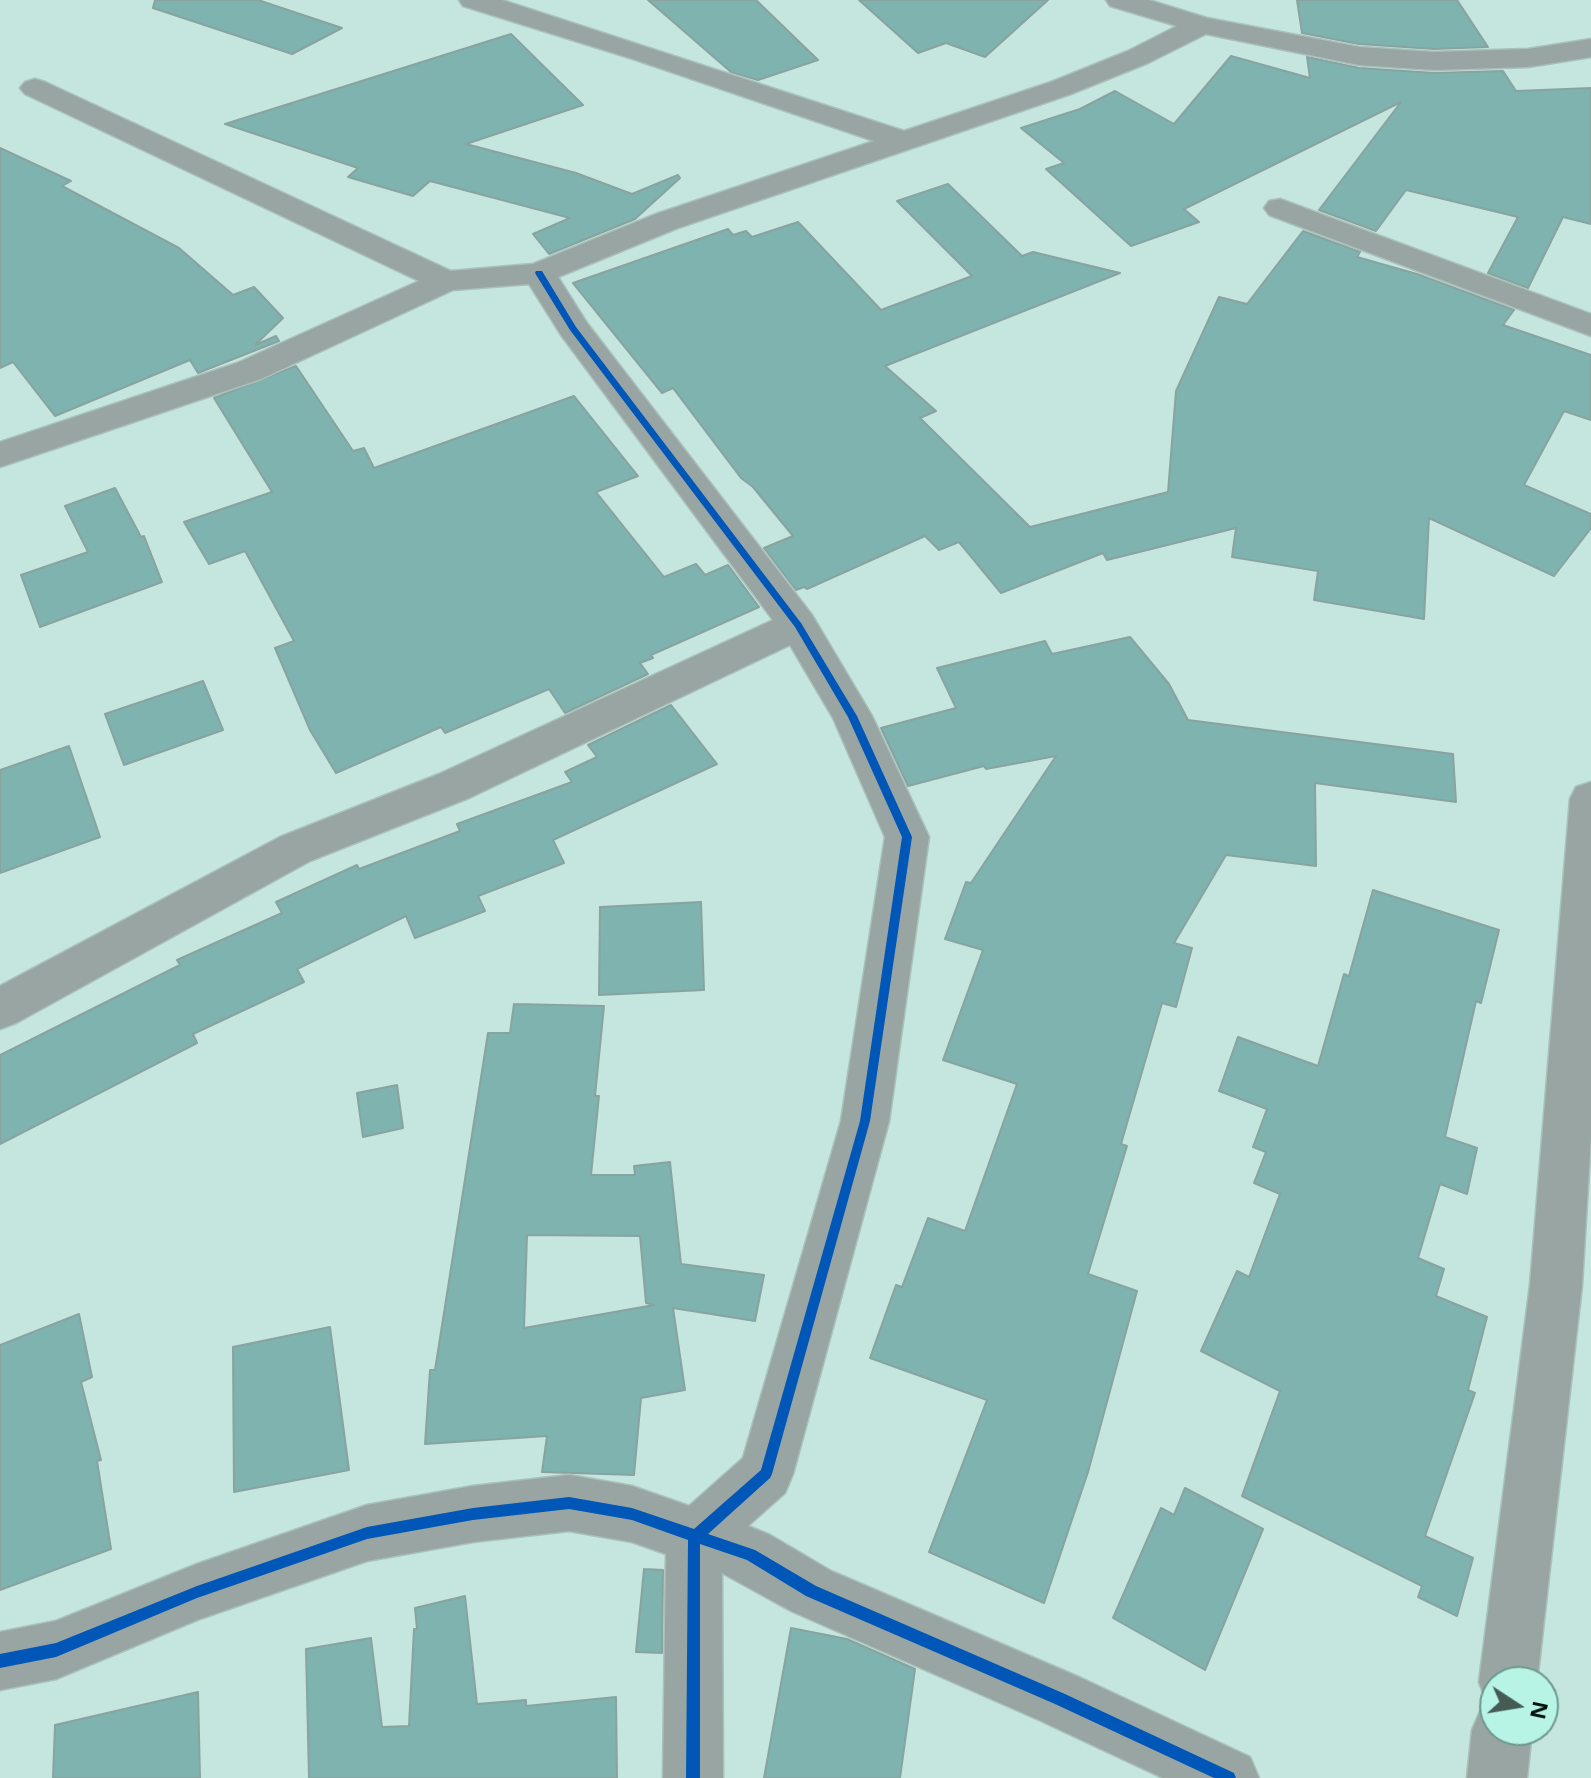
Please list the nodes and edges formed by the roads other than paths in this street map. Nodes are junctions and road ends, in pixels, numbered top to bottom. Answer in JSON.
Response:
{"nodes":[{"id":1,"x":473,"y":0,"type":"edge"},
{"id":2,"x":1120,"y":0,"type":"edge"},
{"id":3,"x":1202,"y":25,"type":"junction"},
{"id":4,"x":1591,"y":48,"type":"edge"},
{"id":5,"x":35,"y":88,"type":"dead end"},
{"id":6,"x":901,"y":140,"type":"junction"},
{"id":7,"x":1280,"y":208,"type":"dead end"},
{"id":8,"x":539,"y":273,"type":"junction"},
{"id":9,"x":446,"y":281,"type":"junction"},
{"id":10,"x":1591,"y":326,"type":"edge"},
{"id":11,"x":6,"y":445,"type":"edge"},
{"id":12,"x":798,"y":625,"type":"junction"},
{"id":13,"x":1591,"y":799,"type":"edge"},
{"id":14,"x":0,"y":1009,"type":"edge"},
{"id":15,"x":694,"y":1538,"type":"junction"},
{"id":16,"x":0,"y":1661,"type":"edge"},
{"id":17,"x":1510,"y":1666,"type":"edge"},
{"id":18,"x":1500,"y":1746,"type":"edge"},
{"id":19,"x":693,"y":1778,"type":"edge"},
{"id":20,"x":1229,"y":1778,"type":"edge"},
{"id":21,"x":1497,"y":1778,"type":"edge"}],
"edges":[{"from":1,"to":6,"type":"street"},
{"from":2,"to":3,"type":"street"},
{"from":3,"to":4,"type":"street"},
{"from":3,"to":6,"type":"street"},
{"from":5,"to":9,"type":"street"},
{"from":6,"to":8,"type":"street"},
{"from":7,"to":10,"type":"street"},
{"from":8,"to":9,"type":"street"},
{"from":8,"to":12,"type":"street"},
{"from":9,"to":11,"type":"street"},
{"from":12,"to":14,"type":"street"},
{"from":12,"to":15,"type":"street"},
{"from":13,"to":17,"type":"street"},
{"from":15,"to":16,"type":"street"},
{"from":15,"to":19,"type":"street"},
{"from":15,"to":20,"type":"street"},
{"from":18,"to":21,"type":"street"}]}
